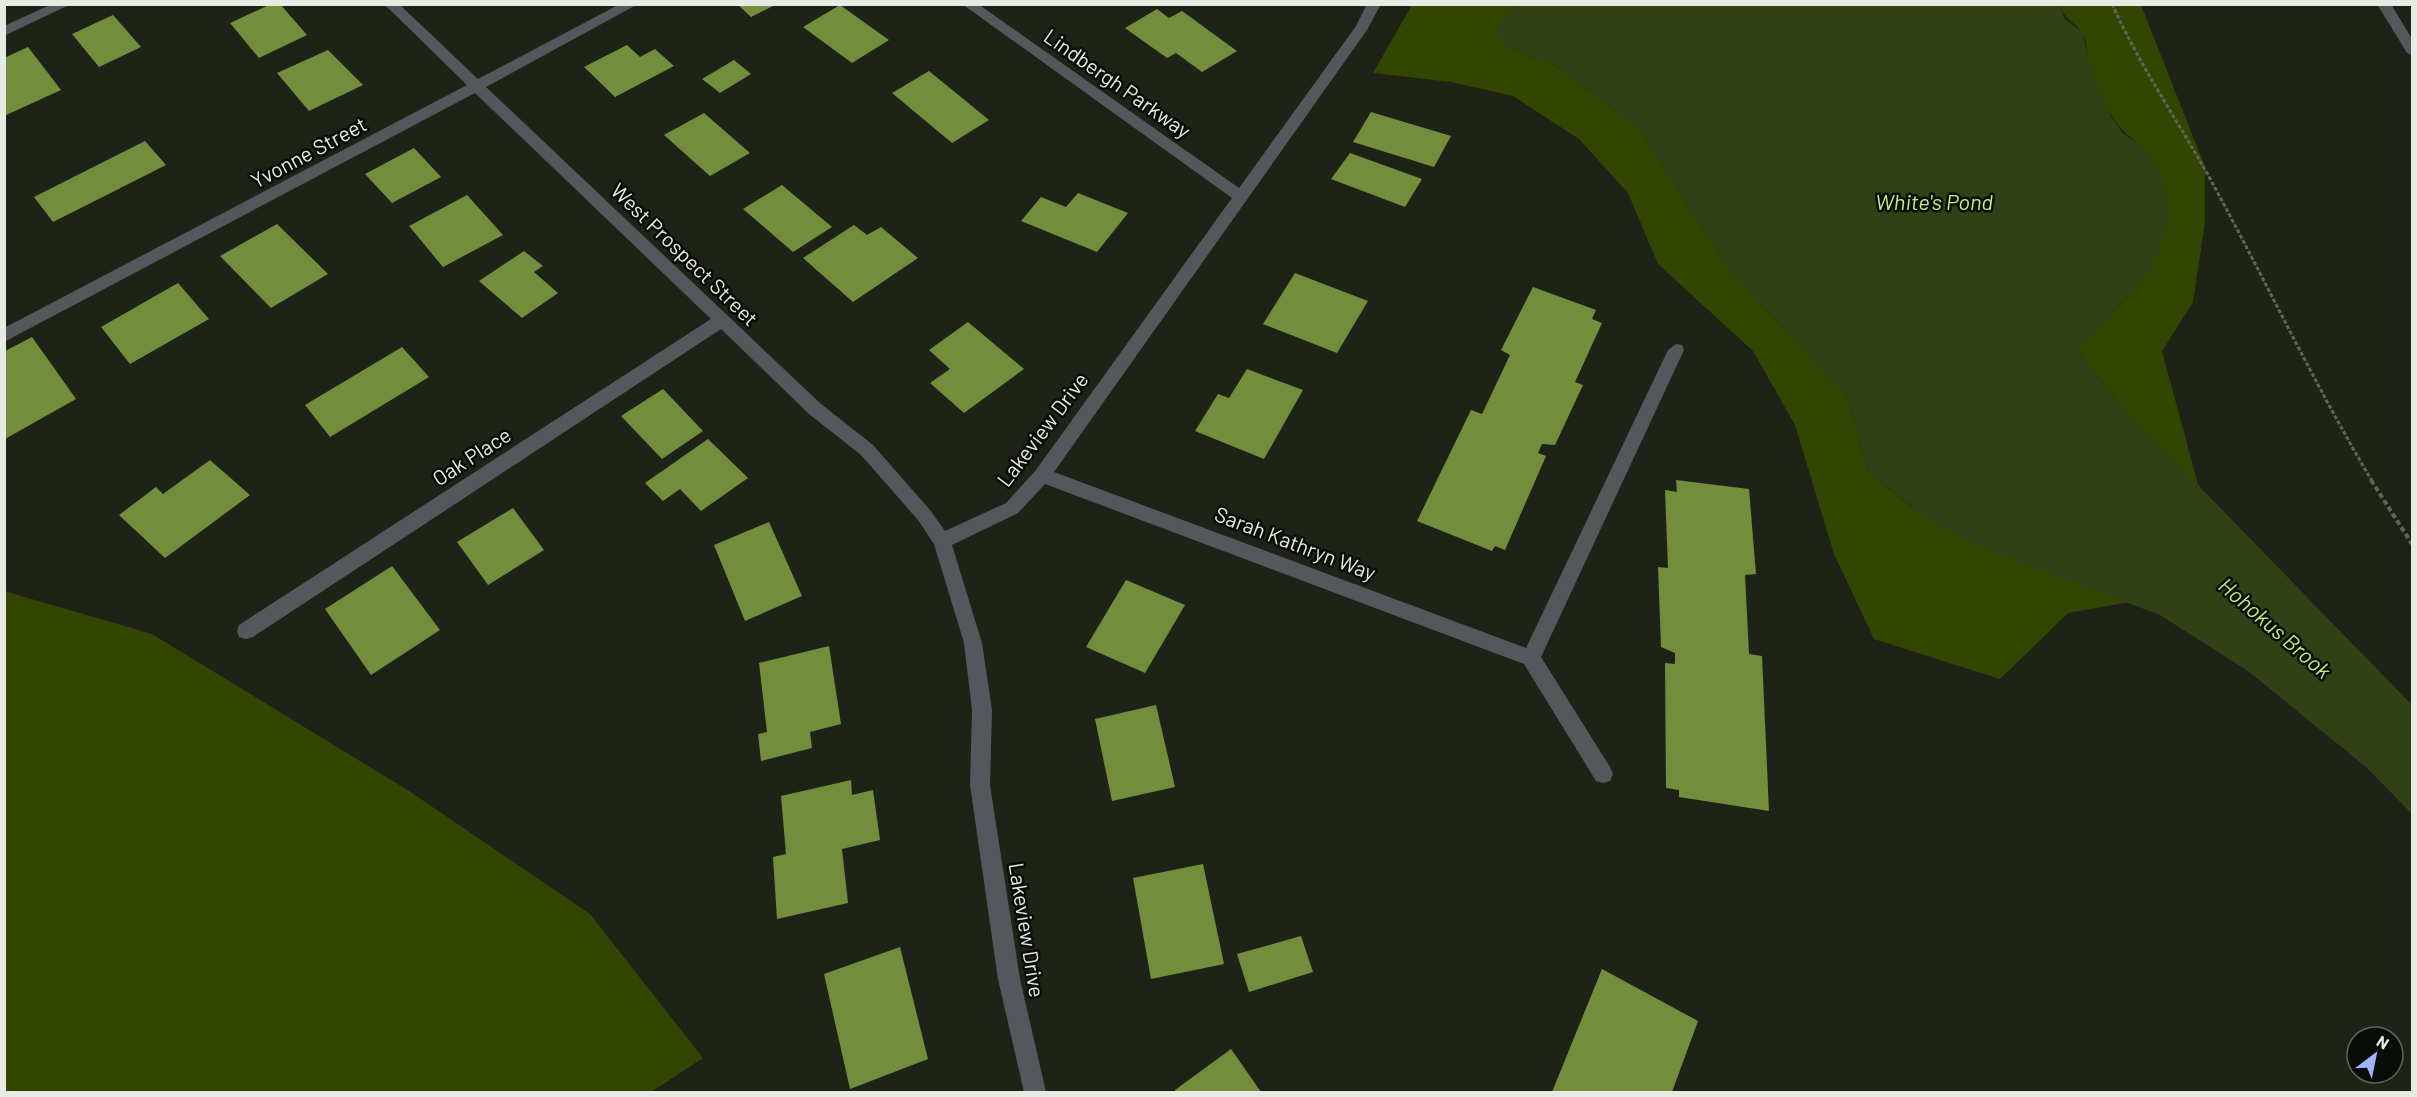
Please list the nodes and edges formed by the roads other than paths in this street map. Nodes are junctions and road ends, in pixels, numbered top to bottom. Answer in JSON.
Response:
{"nodes":[{"id":1,"x":65,"y":4,"type":"edge"},
{"id":2,"x":390,"y":4,"type":"edge"},
{"id":3,"x":632,"y":4,"type":"edge"},
{"id":4,"x":968,"y":4,"type":"edge"},
{"id":5,"x":1374,"y":4,"type":"edge"},
{"id":6,"x":2384,"y":4,"type":"edge"},
{"id":7,"x":4,"y":32,"type":"edge"},
{"id":8,"x":2412,"y":50,"type":"edge"},
{"id":9,"x":478,"y":88,"type":"junction"},
{"id":10,"x":1241,"y":197,"type":"junction"},
{"id":11,"x":722,"y":320,"type":"junction"},
{"id":12,"x":4,"y":336,"type":"edge"},
{"id":13,"x":1676,"y":350,"type":"dead end"},
{"id":14,"x":1042,"y":475,"type":"junction"},
{"id":15,"x":942,"y":542,"type":"junction"},
{"id":16,"x":246,"y":631,"type":"dead end"},
{"id":17,"x":1531,"y":658,"type":"junction"},
{"id":18,"x":1603,"y":774,"type":"dead end"},
{"id":19,"x":1035,"y":1092,"type":"edge"}],
"edges":[{"from":1,"to":7,"type":"street"},
{"from":2,"to":9,"type":"street","name":"West Prospect Street"},
{"from":3,"to":9,"type":"street","name":"Yvonne Street"},
{"from":4,"to":10,"type":"street","name":"Lindbergh Parkway"},
{"from":5,"to":10,"type":"street","name":"Lakeview Drive"},
{"from":6,"to":8,"type":"street"},
{"from":9,"to":11,"type":"street","name":"West Prospect Street"},
{"from":9,"to":12,"type":"street","name":"Yvonne Street"},
{"from":10,"to":14,"type":"street","name":"Lakeview Drive"},
{"from":11,"to":15,"type":"street","name":"West Prospect Street"},
{"from":11,"to":16,"type":"street","name":"Oak Place"},
{"from":13,"to":17,"type":"street"},
{"from":14,"to":15,"type":"street","name":"Lakeview Drive"},
{"from":14,"to":17,"type":"street","name":"Sarah Kathryn Way"},
{"from":15,"to":19,"type":"street","name":"Lakeview Drive"},
{"from":17,"to":18,"type":"street"}]}
